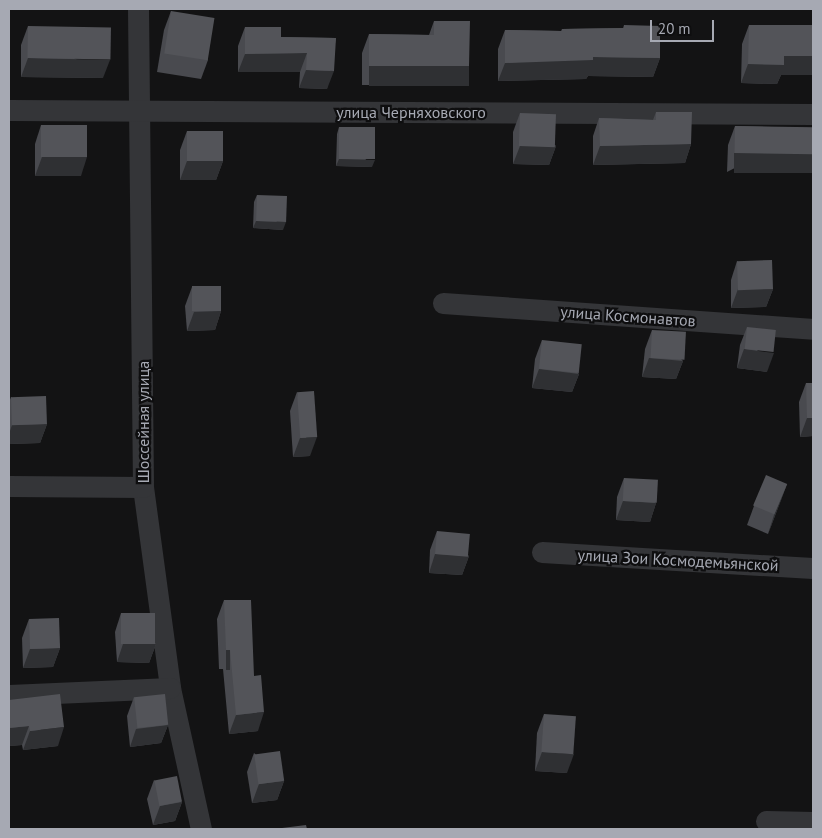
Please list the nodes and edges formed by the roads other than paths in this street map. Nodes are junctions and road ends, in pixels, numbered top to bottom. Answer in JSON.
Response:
{"nodes":[{"id":1,"x":138,"y":9,"type":"edge"},
{"id":2,"x":9,"y":110,"type":"edge"},
{"id":3,"x":142,"y":110,"type":"junction"},
{"id":4,"x":813,"y":114,"type":"edge"},
{"id":5,"x":444,"y":304,"type":"dead end"},
{"id":6,"x":813,"y":329,"type":"edge"},
{"id":7,"x":9,"y":486,"type":"edge"},
{"id":8,"x":143,"y":487,"type":"junction"},
{"id":9,"x":542,"y":552,"type":"dead end"},
{"id":10,"x":813,"y":568,"type":"edge"},
{"id":11,"x":170,"y":688,"type":"junction"},
{"id":12,"x":9,"y":695,"type":"edge"},
{"id":13,"x":766,"y":821,"type":"dead end"},
{"id":14,"x":813,"y":822,"type":"edge"},
{"id":15,"x":201,"y":829,"type":"edge"}],
"edges":[{"from":1,"to":3,"type":"street","name":"Шоссейная улица"},
{"from":2,"to":3,"type":"street","name":"улица Черняховского"},
{"from":3,"to":4,"type":"street","name":"улица Черняховского"},
{"from":3,"to":8,"type":"street","name":"Шоссейная улица"},
{"from":5,"to":6,"type":"street","name":"улица Космонавтов"},
{"from":7,"to":8,"type":"street"},
{"from":8,"to":11,"type":"street","name":"Шоссейная улица"},
{"from":9,"to":10,"type":"street","name":"улица Зои Космодемьянской"},
{"from":11,"to":12,"type":"street"},
{"from":11,"to":15,"type":"street","name":"Шоссейная улица"},
{"from":13,"to":14,"type":"street"}]}
